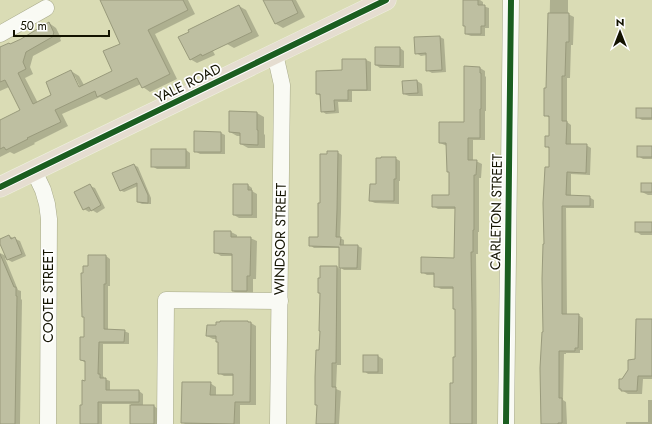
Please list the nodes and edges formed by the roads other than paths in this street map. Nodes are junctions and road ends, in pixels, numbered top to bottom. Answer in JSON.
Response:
{"nodes":[{"id":1,"x":386,"y":0,"type":"edge"},
{"id":2,"x":511,"y":0,"type":"edge"},
{"id":3,"x":46,"y":8,"type":"dead end"},
{"id":4,"x":0,"y":34,"type":"edge"},
{"id":5,"x":275,"y":54,"type":"junction"},
{"id":6,"x":34,"y":171,"type":"junction"},
{"id":7,"x":0,"y":187,"type":"edge"},
{"id":8,"x":280,"y":301,"type":"junction"},
{"id":9,"x":48,"y":424,"type":"edge"},
{"id":10,"x":165,"y":424,"type":"edge"},
{"id":11,"x":278,"y":424,"type":"edge"},
{"id":12,"x":506,"y":424,"type":"edge"}],
"edges":[{"from":1,"to":5,"type":"main road","name":"YALE ROAD"},
{"from":2,"to":12,"type":"street","name":"CARLETON STREET"},
{"from":3,"to":4,"type":"street"},
{"from":5,"to":6,"type":"main road","name":"YALE ROAD"},
{"from":5,"to":8,"type":"street","name":"WINDSOR STREET"},
{"from":6,"to":7,"type":"main road","name":"YALE ROAD"},
{"from":6,"to":9,"type":"street","name":"COOTE STREET"},
{"from":8,"to":10,"type":"street"},
{"from":8,"to":11,"type":"street","name":"WINDSOR STREET"}]}
